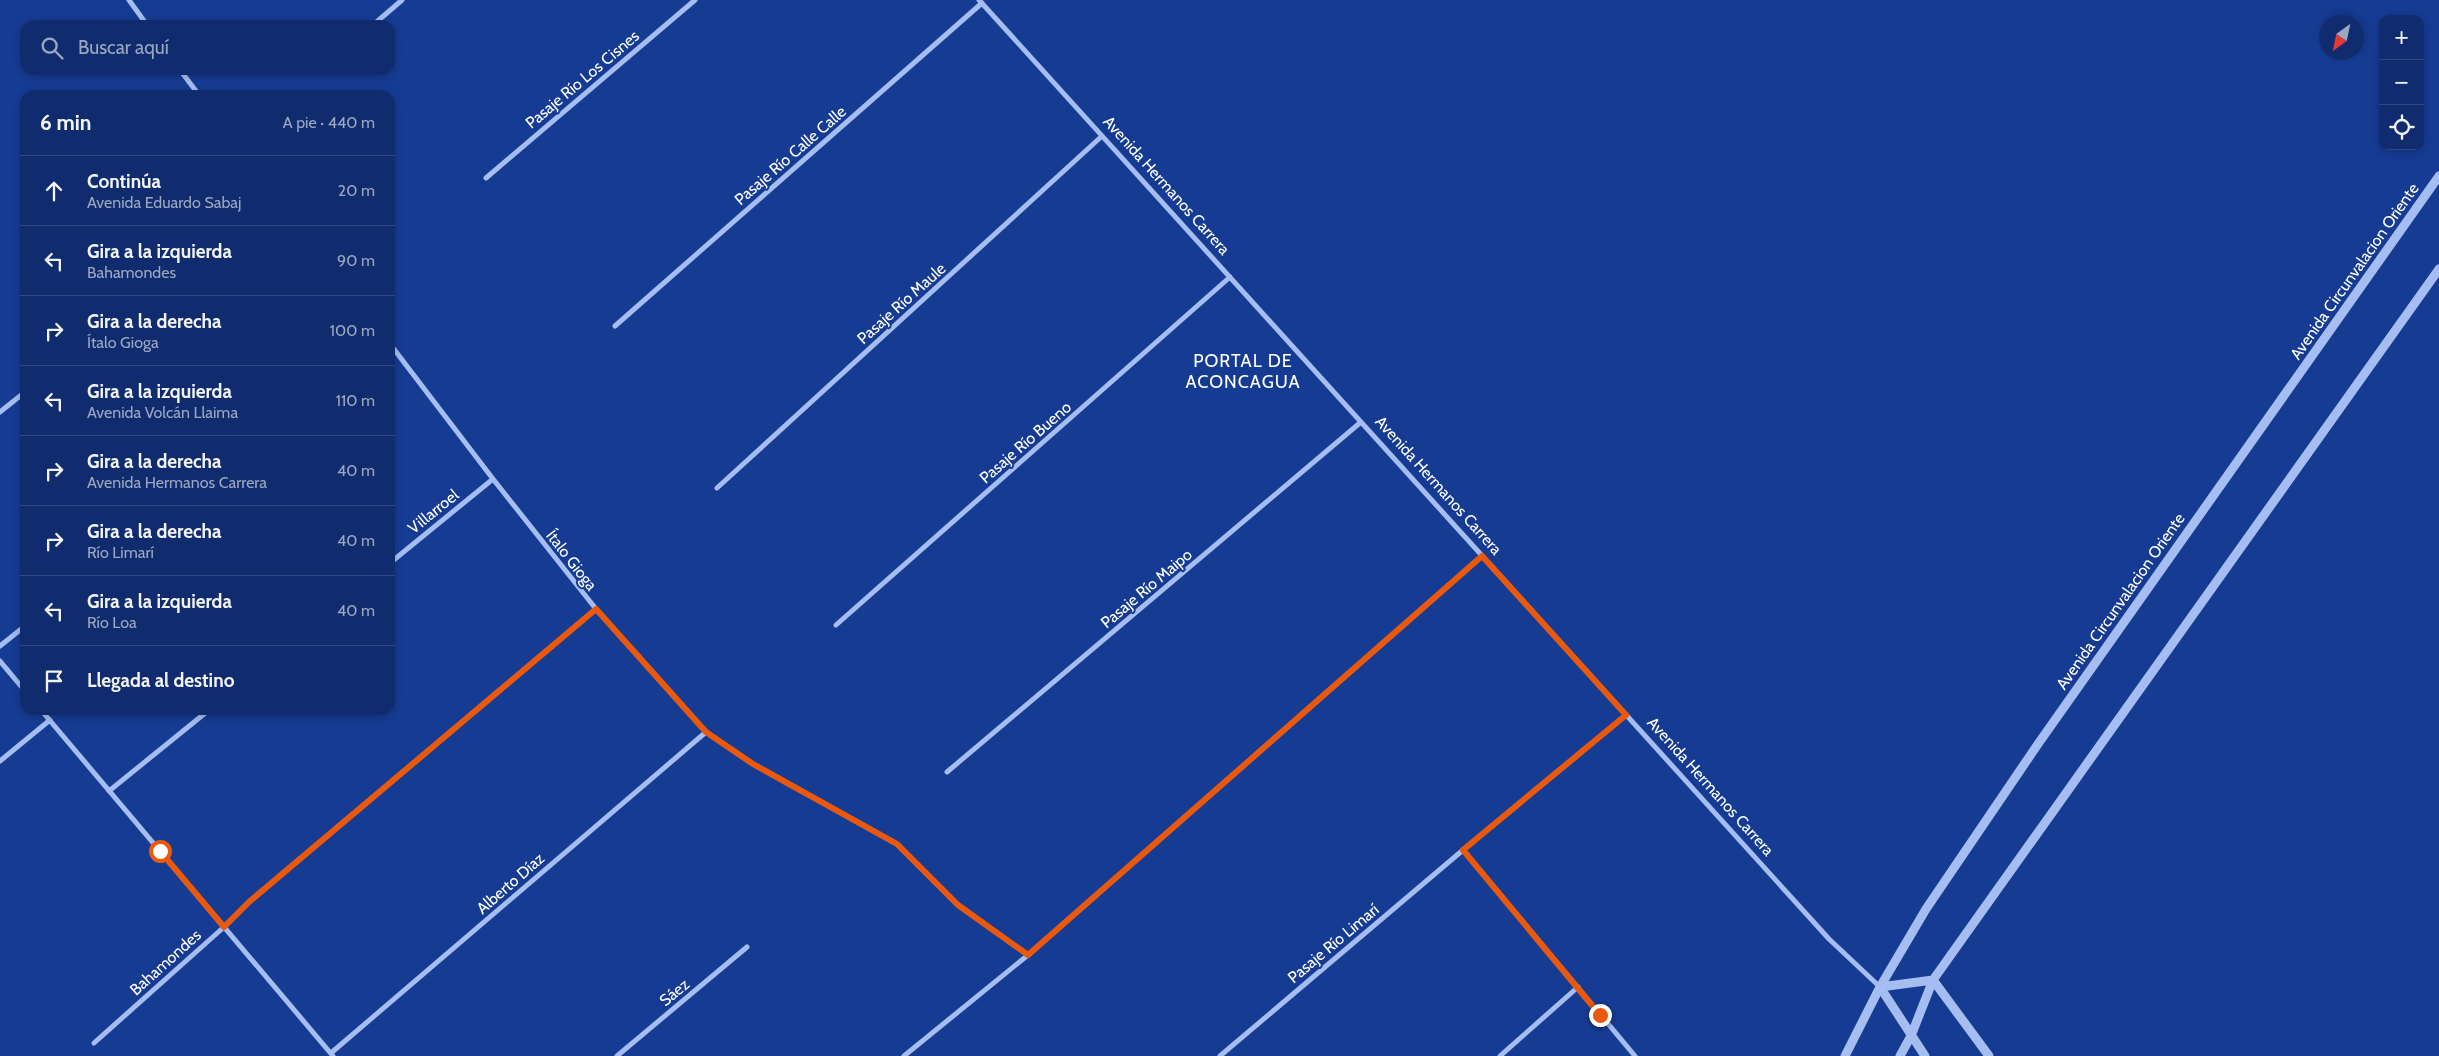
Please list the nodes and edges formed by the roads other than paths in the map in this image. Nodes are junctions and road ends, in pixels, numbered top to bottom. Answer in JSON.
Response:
{"nodes":[{"id":1,"x":129,"y":0,"type":"edge"},
{"id":2,"x":402,"y":0,"type":"edge"},
{"id":3,"x":695,"y":0,"type":"edge"},
{"id":4,"x":980,"y":1,"type":"edge"},
{"id":5,"x":143,"y":20,"type":"edge"},
{"id":6,"x":379,"y":20,"type":"edge"},
{"id":7,"x":184,"y":75,"type":"edge"},
{"id":8,"x":195,"y":90,"type":"edge"},
{"id":9,"x":1102,"y":136,"type":"junction"},
{"id":10,"x":2439,"y":176,"type":"edge"},
{"id":11,"x":486,"y":178,"type":"dead end"},
{"id":12,"x":2439,"y":269,"type":"edge"},
{"id":13,"x":1230,"y":277,"type":"junction"},
{"id":14,"x":615,"y":326,"type":"dead end"},
{"id":15,"x":395,"y":351,"type":"edge"},
{"id":16,"x":20,"y":396,"type":"edge"},
{"id":17,"x":0,"y":412,"type":"edge"},
{"id":18,"x":1361,"y":422,"type":"junction"},
{"id":19,"x":493,"y":479,"type":"junction"},
{"id":20,"x":717,"y":488,"type":"dead end"},
{"id":21,"x":1482,"y":556,"type":"junction"},
{"id":22,"x":395,"y":559,"type":"edge"},
{"id":23,"x":596,"y":609,"type":"junction"},
{"id":24,"x":836,"y":626,"type":"dead end"},
{"id":25,"x":20,"y":630,"type":"edge"},
{"id":26,"x":0,"y":646,"type":"edge"},
{"id":27,"x":0,"y":661,"type":"edge"},
{"id":28,"x":20,"y":685,"type":"edge"},
{"id":29,"x":46,"y":715,"type":"edge"},
{"id":30,"x":203,"y":715,"type":"edge"},
{"id":31,"x":1626,"y":715,"type":"junction"},
{"id":32,"x":50,"y":720,"type":"junction"},
{"id":33,"x":706,"y":732,"type":"junction"},
{"id":34,"x":0,"y":762,"type":"edge"},
{"id":35,"x":947,"y":772,"type":"dead end"},
{"id":36,"x":109,"y":791,"type":"junction"},
{"id":37,"x":1463,"y":850,"type":"junction"},
{"id":38,"x":224,"y":927,"type":"junction"},
{"id":39,"x":748,"y":947,"type":"dead end"},
{"id":40,"x":1028,"y":955,"type":"junction"},
{"id":41,"x":1933,"y":980,"type":"junction"},
{"id":42,"x":1578,"y":987,"type":"junction"},
{"id":43,"x":1880,"y":987,"type":"junction"},
{"id":44,"x":1911,"y":1036,"type":"junction"},
{"id":45,"x":94,"y":1043,"type":"dead end"},
{"id":46,"x":332,"y":1055,"type":"edge"},
{"id":47,"x":617,"y":1056,"type":"edge"},
{"id":48,"x":904,"y":1056,"type":"edge"},
{"id":49,"x":1220,"y":1056,"type":"edge"},
{"id":50,"x":1500,"y":1056,"type":"edge"},
{"id":51,"x":1635,"y":1056,"type":"edge"},
{"id":52,"x":1845,"y":1056,"type":"edge"},
{"id":53,"x":1900,"y":1056,"type":"edge"},
{"id":54,"x":1925,"y":1056,"type":"edge"},
{"id":55,"x":1989,"y":1056,"type":"edge"}],
"edges":[{"from":1,"to":5,"type":"street"},
{"from":2,"to":6,"type":"street"},
{"from":3,"to":11,"type":"street","name":"Pasaje Río Los Cisnes"},
{"from":4,"to":9,"type":"street","name":"Avenida Hermanos Carrera"},
{"from":4,"to":14,"type":"street","name":"Pasaje Río Calle Calle"},
{"from":7,"to":8,"type":"street"},
{"from":9,"to":13,"type":"street","name":"Avenida Hermanos Carrera"},
{"from":9,"to":20,"type":"street","name":"Pasaje Río Maule"},
{"from":10,"to":43,"type":"street","name":"Avenida Circunvalacion Oriente"},
{"from":12,"to":41,"type":"street"},
{"from":13,"to":18,"type":"street","name":"Avenida Hermanos Carrera"},
{"from":13,"to":24,"type":"street","name":"Pasaje Río Bueno"},
{"from":15,"to":19,"type":"street","name":"Ítalo Gioga"},
{"from":16,"to":17,"type":"street"},
{"from":18,"to":21,"type":"street","name":"Avenida Hermanos Carrera"},
{"from":18,"to":35,"type":"street","name":"Pasaje Río Maipo"},
{"from":19,"to":22,"type":"street","name":"Villarroel"},
{"from":19,"to":23,"type":"street","name":"Ítalo Gioga"},
{"from":21,"to":31,"type":"street","name":"Avenida Hermanos Carrera"},
{"from":21,"to":40,"type":"street"},
{"from":23,"to":33,"type":"street","name":"Ítalo Gioga"},
{"from":23,"to":38,"type":"street","name":"Bahamondes"},
{"from":25,"to":26,"type":"street"},
{"from":27,"to":28,"type":"street"},
{"from":29,"to":32,"type":"street"},
{"from":30,"to":36,"type":"street"},
{"from":31,"to":37,"type":"street","name":"Pasaje Río Limarí"},
{"from":31,"to":43,"type":"street","name":"Avenida Hermanos Carrera"},
{"from":32,"to":34,"type":"street"},
{"from":32,"to":36,"type":"street"},
{"from":33,"to":40,"type":"street","name":"Ítalo Gioga"},
{"from":33,"to":46,"type":"street","name":"Alberto Díaz"},
{"from":36,"to":38,"type":"street"},
{"from":37,"to":42,"type":"street"},
{"from":37,"to":49,"type":"street","name":"Pasaje Río Limarí"},
{"from":38,"to":45,"type":"street","name":"Bahamondes"},
{"from":38,"to":46,"type":"street"},
{"from":39,"to":47,"type":"street","name":"Sáez"},
{"from":40,"to":48,"type":"street"},
{"from":41,"to":43,"type":"street"},
{"from":41,"to":44,"type":"street"},
{"from":41,"to":55,"type":"street"},
{"from":42,"to":50,"type":"street"},
{"from":42,"to":51,"type":"street"},
{"from":43,"to":44,"type":"street","name":"Avenida Hermanos Carrera"},
{"from":43,"to":52,"type":"street","name":"Avenida Circunvalacion Oriente"},
{"from":44,"to":53,"type":"street"},
{"from":44,"to":54,"type":"street","name":"Avenida Hermanos Carrera"}]}
